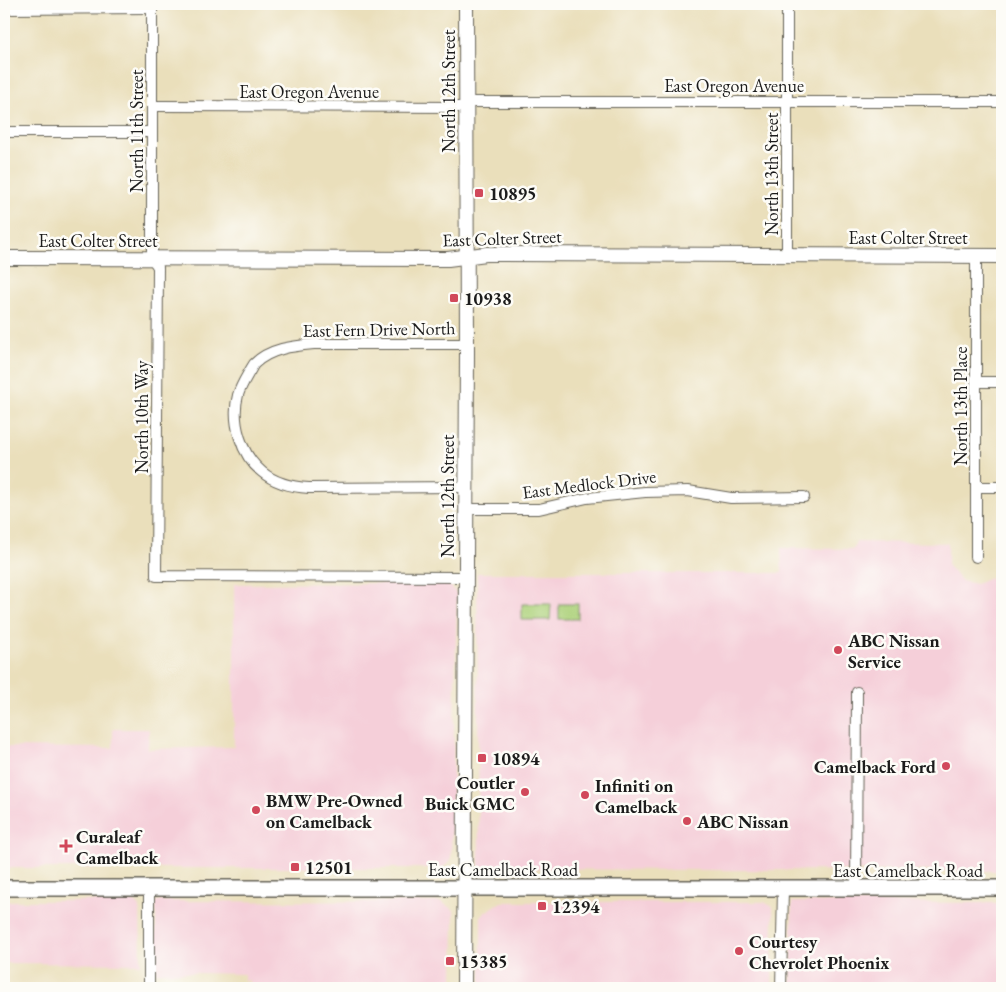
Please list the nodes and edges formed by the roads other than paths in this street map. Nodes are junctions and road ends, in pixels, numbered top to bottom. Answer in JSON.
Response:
{"nodes":[{"id":1,"x":466,"y":4,"type":"edge"},
{"id":2,"x":787,"y":4,"type":"edge"},
{"id":3,"x":152,"y":6,"type":"edge"},
{"id":4,"x":4,"y":9,"type":"edge"},
{"id":5,"x":787,"y":101,"type":"junction"},
{"id":6,"x":1002,"y":102,"type":"edge"},
{"id":7,"x":466,"y":104,"type":"junction"},
{"id":8,"x":152,"y":106,"type":"junction"},
{"id":9,"x":4,"y":132,"type":"edge"},
{"id":10,"x":152,"y":132,"type":"junction"},
{"id":11,"x":787,"y":255,"type":"junction"},
{"id":12,"x":976,"y":256,"type":"junction"},
{"id":13,"x":1002,"y":256,"type":"edge"},
{"id":14,"x":467,"y":257,"type":"junction"},
{"id":15,"x":4,"y":258,"type":"edge"},
{"id":16,"x":152,"y":258,"type":"junction"},
{"id":17,"x":467,"y":344,"type":"junction"},
{"id":18,"x":976,"y":382,"type":"junction"},
{"id":19,"x":1002,"y":382,"type":"edge"},
{"id":20,"x":466,"y":487,"type":"junction"},
{"id":21,"x":976,"y":487,"type":"junction"},
{"id":22,"x":1002,"y":487,"type":"edge"},
{"id":23,"x":804,"y":497,"type":"dead end"},
{"id":24,"x":466,"y":509,"type":"junction"},
{"id":25,"x":976,"y":557,"type":"dead end"},
{"id":26,"x":465,"y":578,"type":"junction"},
{"id":27,"x":857,"y":692,"type":"dead end"},
{"id":28,"x":4,"y":888,"type":"edge"},
{"id":29,"x":149,"y":888,"type":"junction"},
{"id":30,"x":464,"y":888,"type":"junction"},
{"id":31,"x":783,"y":888,"type":"junction"},
{"id":32,"x":856,"y":888,"type":"junction"},
{"id":33,"x":1002,"y":888,"type":"edge"},
{"id":34,"x":149,"y":988,"type":"edge"},
{"id":35,"x":464,"y":988,"type":"edge"},
{"id":36,"x":781,"y":988,"type":"edge"}],
"edges":[{"from":1,"to":7,"type":"street","name":"North 12th Street"},
{"from":2,"to":5,"type":"street","name":"North 13th Street"},
{"from":3,"to":4,"type":"street"},
{"from":3,"to":8,"type":"street","name":"North 11th Street"},
{"from":5,"to":6,"type":"street","name":"East Oregon Avenue"},
{"from":5,"to":7,"type":"street","name":"East Oregon Avenue"},
{"from":5,"to":11,"type":"street","name":"North 13th Street"},
{"from":7,"to":8,"type":"street","name":"East Oregon Avenue"},
{"from":7,"to":14,"type":"street","name":"North 12th Street"},
{"from":8,"to":10,"type":"street","name":"North 11th Street"},
{"from":9,"to":10,"type":"street"},
{"from":10,"to":16,"type":"street","name":"North 11th Street"},
{"from":11,"to":12,"type":"street","name":"East Colter Street"},
{"from":11,"to":14,"type":"street","name":"East Colter Street"},
{"from":12,"to":13,"type":"street","name":"East Colter Street"},
{"from":12,"to":18,"type":"street","name":"North 13th Place"},
{"from":14,"to":16,"type":"street","name":"East Colter Street"},
{"from":14,"to":17,"type":"street","name":"North 12th Street"},
{"from":15,"to":16,"type":"street","name":"East Colter Street"},
{"from":16,"to":26,"type":"street","name":"North 10th Way"},
{"from":17,"to":20,"type":"street","name":"North 12th Street"},
{"from":17,"to":20,"type":"street","name":"East Fern Drive North"},
{"from":18,"to":19,"type":"street"},
{"from":18,"to":21,"type":"street","name":"North 13th Place"},
{"from":20,"to":24,"type":"street","name":"North 12th Street"},
{"from":21,"to":22,"type":"street"},
{"from":21,"to":25,"type":"street","name":"North 13th Place"},
{"from":23,"to":24,"type":"street","name":"East Medlock Drive"},
{"from":24,"to":26,"type":"street","name":"North 12th Street"},
{"from":26,"to":30,"type":"street","name":"North 12th Street"},
{"from":27,"to":32,"type":"street"},
{"from":28,"to":29,"type":"main road","name":"East Camelback Road"},
{"from":29,"to":30,"type":"main road","name":"East Camelback Road"},
{"from":29,"to":34,"type":"street"},
{"from":30,"to":31,"type":"main road","name":"East Camelback Road"},
{"from":30,"to":35,"type":"street","name":"North 12th Street"},
{"from":31,"to":32,"type":"main road","name":"East Camelback Road"},
{"from":31,"to":36,"type":"street"},
{"from":32,"to":33,"type":"main road","name":"East Camelback Road"}]}
